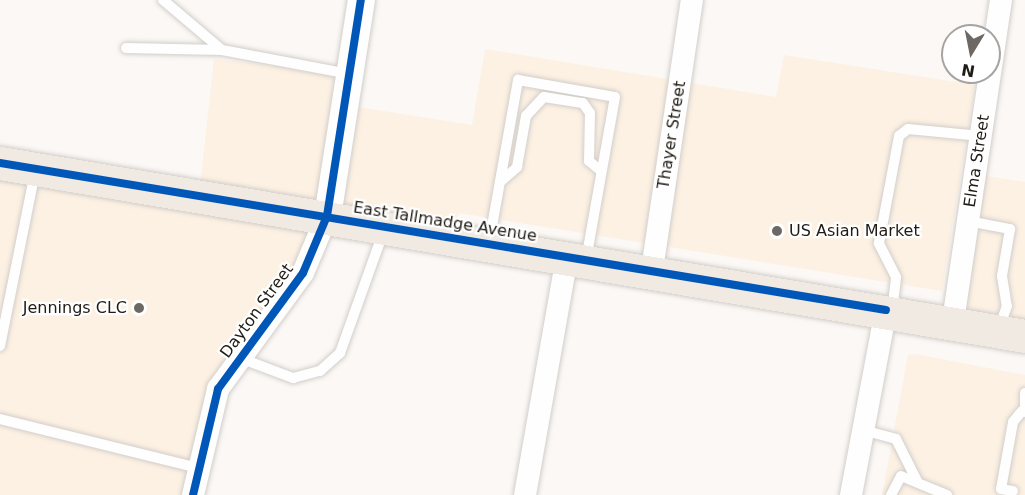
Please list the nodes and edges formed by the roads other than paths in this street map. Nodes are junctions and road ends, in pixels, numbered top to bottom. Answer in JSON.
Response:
{"nodes":[{"id":1,"x":163,"y":0,"type":"edge"},
{"id":2,"x":360,"y":0,"type":"edge"},
{"id":3,"x":692,"y":0,"type":"edge"},
{"id":4,"x":1001,"y":0,"type":"edge"},
{"id":5,"x":126,"y":48,"type":"dead end"},
{"id":6,"x":222,"y":50,"type":"junction"},
{"id":7,"x":349,"y":74,"type":"junction"},
{"id":8,"x":981,"y":136,"type":"junction"},
{"id":9,"x":0,"y":163,"type":"edge"},
{"id":10,"x":36,"y":170,"type":"junction"},
{"id":11,"x":602,"y":171,"type":"junction"},
{"id":12,"x":500,"y":182,"type":"junction"},
{"id":13,"x":327,"y":216,"type":"junction"},
{"id":14,"x":968,"y":221,"type":"junction"},
{"id":15,"x":385,"y":227,"type":"junction"},
{"id":16,"x":489,"y":244,"type":"junction"},
{"id":17,"x":576,"y":258,"type":"junction"},
{"id":18,"x":652,"y":270,"type":"junction"},
{"id":19,"x":889,"y":311,"type":"junction"},
{"id":20,"x":953,"y":321,"type":"junction"},
{"id":21,"x":1012,"y":333,"type":"edge"},
{"id":22,"x":0,"y":346,"type":"edge"},
{"id":23,"x":240,"y":357,"type":"junction"},
{"id":24,"x":1025,"y":393,"type":"edge"},
{"id":25,"x":1023,"y":412,"type":"edge"},
{"id":26,"x":0,"y":419,"type":"edge"},
{"id":27,"x":863,"y":430,"type":"junction"},
{"id":28,"x":198,"y":468,"type":"junction"},
{"id":29,"x":917,"y":481,"type":"junction"},
{"id":30,"x":1013,"y":491,"type":"dead end"},
{"id":31,"x":193,"y":495,"type":"edge"},
{"id":32,"x":525,"y":495,"type":"edge"},
{"id":33,"x":851,"y":495,"type":"edge"},
{"id":34,"x":891,"y":495,"type":"edge"},
{"id":35,"x":947,"y":495,"type":"edge"}],
"edges":[{"from":1,"to":6,"type":"lane"},
{"from":2,"to":7,"type":"street","name":"Dayton Street"},
{"from":3,"to":18,"type":"street","name":"Thayer Street"},
{"from":4,"to":8,"type":"street","name":"Elma Street"},
{"from":5,"to":6,"type":"lane"},
{"from":6,"to":7,"type":"lane"},
{"from":7,"to":13,"type":"street","name":"Dayton Street"},
{"from":8,"to":14,"type":"street","name":"Elma Street"},
{"from":8,"to":19,"type":"lane"},
{"from":9,"to":10,"type":"main road","name":"East Tallmadge Avenue"},
{"from":10,"to":13,"type":"main road","name":"East Tallmadge Avenue"},
{"from":10,"to":22,"type":"lane"},
{"from":11,"to":12,"type":"lane"},
{"from":11,"to":12,"type":"lane"},
{"from":11,"to":17,"type":"lane"},
{"from":12,"to":16,"type":"lane"},
{"from":13,"to":15,"type":"main road","name":"East Tallmadge Avenue"},
{"from":13,"to":23,"type":"street","name":"Dayton Street"},
{"from":14,"to":20,"type":"street","name":"Elma Street"},
{"from":14,"to":21,"type":"lane"},
{"from":15,"to":16,"type":"main road","name":"East Tallmadge Avenue"},
{"from":15,"to":23,"type":"lane"},
{"from":16,"to":17,"type":"main road","name":"East Tallmadge Avenue"},
{"from":17,"to":18,"type":"main road","name":"East Tallmadge Avenue"},
{"from":17,"to":32,"type":"street"},
{"from":18,"to":19,"type":"main road","name":"East Tallmadge Avenue"},
{"from":19,"to":20,"type":"main road","name":"East Tallmadge Avenue"},
{"from":19,"to":27,"type":"street"},
{"from":20,"to":21,"type":"main road","name":"East Tallmadge Avenue"},
{"from":23,"to":28,"type":"street","name":"Dayton Street"},
{"from":24,"to":25,"type":"lane"},
{"from":25,"to":30,"type":"lane"},
{"from":26,"to":28,"type":"lane"},
{"from":27,"to":29,"type":"lane"},
{"from":27,"to":33,"type":"street"},
{"from":28,"to":31,"type":"street","name":"Dayton Street"},
{"from":29,"to":34,"type":"lane"},
{"from":29,"to":35,"type":"lane"}]}
